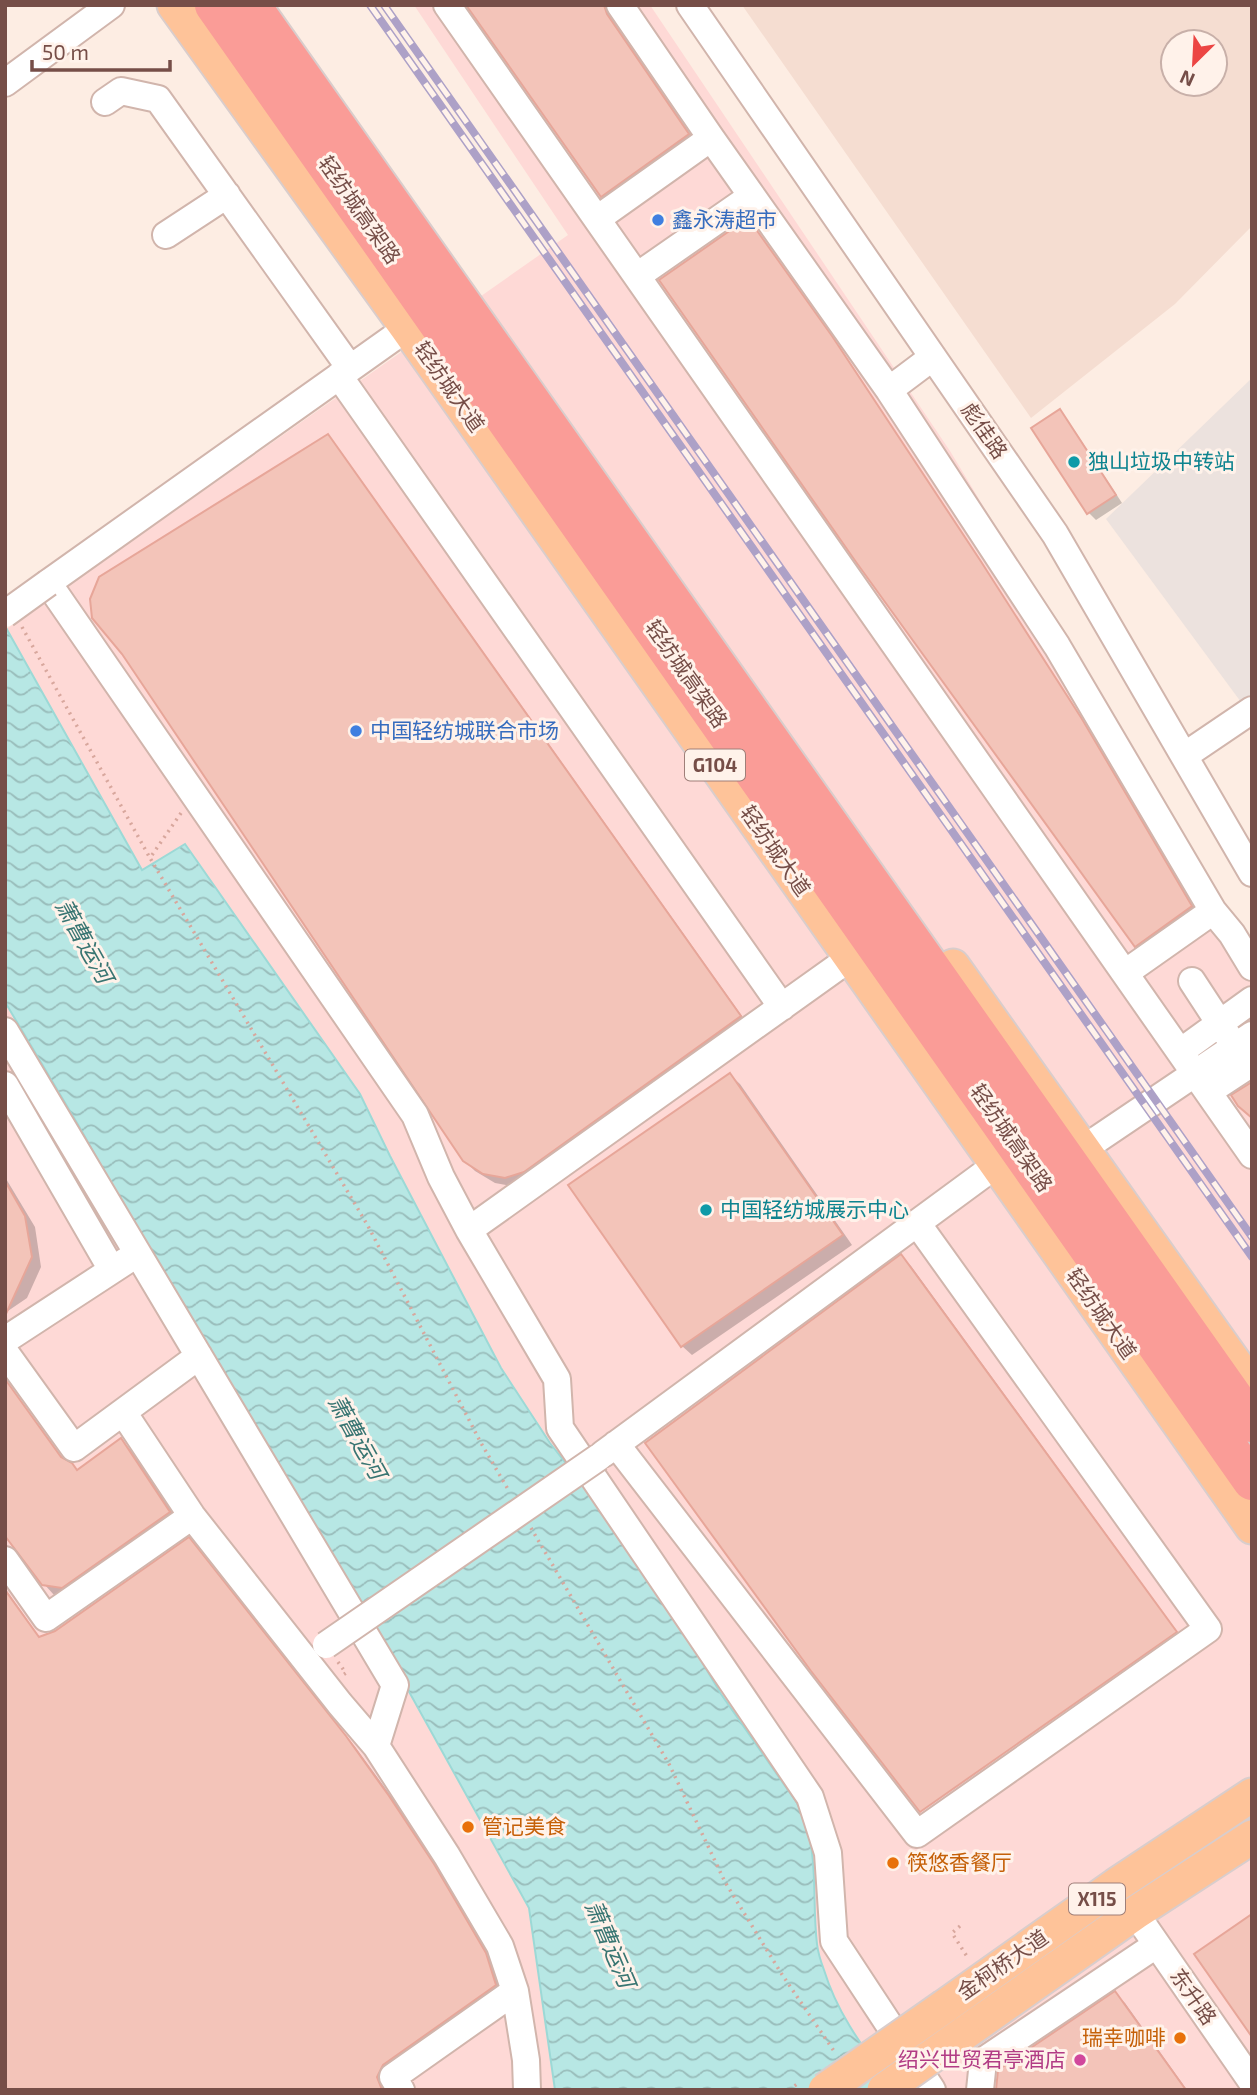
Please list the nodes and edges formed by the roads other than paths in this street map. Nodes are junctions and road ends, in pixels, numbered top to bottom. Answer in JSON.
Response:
{"nodes":[{"id":1,"x":111,"y":5,"type":"edge"},
{"id":2,"x":174,"y":5,"type":"edge"},
{"id":3,"x":214,"y":5,"type":"edge"},
{"id":4,"x":251,"y":5,"type":"edge"},
{"id":5,"x":273,"y":5,"type":"edge"},
{"id":6,"x":447,"y":5,"type":"edge"},
{"id":7,"x":620,"y":5,"type":"edge"},
{"id":8,"x":690,"y":5,"type":"edge"},
{"id":9,"x":5,"y":83,"type":"edge"},
{"id":10,"x":105,"y":102,"type":"dead end"},
{"id":11,"x":710,"y":138,"type":"junction"},
{"id":12,"x":227,"y":195,"type":"junction"},
{"id":13,"x":752,"y":196,"type":"junction"},
{"id":14,"x":597,"y":219,"type":"junction"},
{"id":15,"x":166,"y":235,"type":"dead end"},
{"id":16,"x":637,"y":276,"type":"junction"},
{"id":17,"x":407,"y":328,"type":"junction"},
{"id":18,"x":933,"y":357,"type":"junction"},
{"id":19,"x":344,"y":372,"type":"junction"},
{"id":20,"x":889,"y":390,"type":"junction"},
{"id":21,"x":48,"y":583,"type":"junction"},
{"id":22,"x":12,"y":617,"type":"edge"},
{"id":23,"x":1252,"y":710,"type":"edge"},
{"id":24,"x":1184,"y":756,"type":"junction"},
{"id":25,"x":1252,"y":873,"type":"edge"},
{"id":26,"x":1213,"y":911,"type":"junction"},
{"id":27,"x":850,"y":958,"type":"junction"},
{"id":28,"x":1252,"y":967,"type":"edge"},
{"id":29,"x":1125,"y":973,"type":"junction"},
{"id":30,"x":1192,"y":981,"type":"dead end"},
{"id":31,"x":1252,"y":1000,"type":"edge"},
{"id":32,"x":782,"y":1007,"type":"junction"},
{"id":33,"x":1220,"y":1023,"type":"junction"},
{"id":34,"x":5,"y":1031,"type":"edge"},
{"id":35,"x":1246,"y":1048,"type":"edge"},
{"id":36,"x":1194,"y":1073,"type":"junction"},
{"id":37,"x":5,"y":1085,"type":"edge"},
{"id":38,"x":1083,"y":1149,"type":"junction"},
{"id":39,"x":1252,"y":1155,"type":"edge"},
{"id":40,"x":996,"y":1165,"type":"junction"},
{"id":41,"x":918,"y":1223,"type":"junction"},
{"id":42,"x":469,"y":1230,"type":"junction"},
{"id":43,"x":136,"y":1254,"type":"junction"},
{"id":44,"x":113,"y":1270,"type":"junction"},
{"id":45,"x":5,"y":1340,"type":"edge"},
{"id":46,"x":5,"y":1352,"type":"edge"},
{"id":47,"x":199,"y":1356,"type":"junction"},
{"id":48,"x":1252,"y":1387,"type":"edge"},
{"id":49,"x":122,"y":1412,"type":"junction"},
{"id":50,"x":1252,"y":1423,"type":"edge"},
{"id":51,"x":607,"y":1450,"type":"junction"},
{"id":52,"x":1252,"y":1481,"type":"edge"},
{"id":53,"x":192,"y":1516,"type":"junction"},
{"id":54,"x":1252,"y":1527,"type":"edge"},
{"id":55,"x":5,"y":1560,"type":"edge"},
{"id":56,"x":326,"y":1645,"type":"dead end"},
{"id":57,"x":376,"y":1746,"type":"junction"},
{"id":58,"x":1252,"y":1795,"type":"edge"},
{"id":59,"x":1252,"y":1837,"type":"edge"},
{"id":60,"x":1135,"y":1913,"type":"junction"},
{"id":61,"x":1156,"y":1945,"type":"junction"},
{"id":62,"x":515,"y":1992,"type":"junction"},
{"id":63,"x":1252,"y":2082,"type":"edge"},
{"id":64,"x":401,"y":2090,"type":"edge"},
{"id":65,"x":527,"y":2090,"type":"edge"},
{"id":66,"x":825,"y":2090,"type":"edge"},
{"id":67,"x":884,"y":2090,"type":"edge"},
{"id":68,"x":932,"y":2090,"type":"edge"},
{"id":69,"x":980,"y":2090,"type":"edge"}],
"edges":[{"from":1,"to":9,"type":"street"},
{"from":2,"to":17,"type":"main road","name":"轻纺城大道","number":"G104"},
{"from":3,"to":52,"type":"highway","name":"轻纺城高架路"},
{"from":4,"to":50,"type":"highway","name":"轻纺城高架路"},
{"from":5,"to":38,"type":"main road"},
{"from":6,"to":14,"type":"street"},
{"from":7,"to":11,"type":"street"},
{"from":8,"to":18,"type":"street","name":"彪佳路"},
{"from":10,"to":12,"type":"street"},
{"from":11,"to":13,"type":"street"},
{"from":11,"to":14,"type":"street"},
{"from":12,"to":15,"type":"street"},
{"from":12,"to":19,"type":"street"},
{"from":13,"to":16,"type":"street"},
{"from":13,"to":20,"type":"street"},
{"from":14,"to":16,"type":"street"},
{"from":16,"to":29,"type":"street"},
{"from":17,"to":19,"type":"street"},
{"from":17,"to":27,"type":"main road","name":"轻纺城大道","number":"G104"},
{"from":18,"to":20,"type":"street"},
{"from":18,"to":24,"type":"street","name":"彪佳路"},
{"from":19,"to":21,"type":"street"},
{"from":19,"to":32,"type":"street"},
{"from":20,"to":26,"type":"street"},
{"from":21,"to":22,"type":"street","bridge":true},
{"from":21,"to":42,"type":"street"},
{"from":23,"to":24,"type":"street"},
{"from":24,"to":25,"type":"street","name":"彪佳路"},
{"from":26,"to":28,"type":"street"},
{"from":26,"to":29,"type":"street"},
{"from":27,"to":32,"type":"street"},
{"from":27,"to":40,"type":"main road","name":"轻纺城大道","number":"G104"},
{"from":29,"to":36,"type":"street"},
{"from":30,"to":33,"type":"street"},
{"from":31,"to":33,"type":"street"},
{"from":32,"to":42,"type":"street"},
{"from":33,"to":35,"type":"street"},
{"from":33,"to":36,"type":"street"},
{"from":34,"to":43,"type":"street"},
{"from":35,"to":36,"type":"street"},
{"from":36,"to":38,"type":"street"},
{"from":36,"to":39,"type":"street"},
{"from":37,"to":44,"type":"street"},
{"from":38,"to":48,"type":"main road"},
{"from":40,"to":41,"type":"street"},
{"from":40,"to":54,"type":"main road","name":"轻纺城大道","number":"G104"},
{"from":41,"to":51,"type":"street"},
{"from":41,"to":51,"type":"street"},
{"from":42,"to":68,"type":"street"},
{"from":43,"to":44,"type":"street"},
{"from":43,"to":47,"type":"street"},
{"from":44,"to":45,"type":"street"},
{"from":46,"to":49,"type":"street"},
{"from":47,"to":49,"type":"street"},
{"from":47,"to":57,"type":"street"},
{"from":49,"to":53,"type":"street"},
{"from":51,"to":56,"type":"street","bridge":true},
{"from":53,"to":55,"type":"street"},
{"from":53,"to":57,"type":"street"},
{"from":57,"to":62,"type":"street"},
{"from":58,"to":66,"type":"main road","name":"金柯桥大道","number":"X115","bridge":true},
{"from":59,"to":60,"type":"main road","name":"金柯桥大道","number":"X115"},
{"from":60,"to":61,"type":"street","name":"东升路"},
{"from":60,"to":67,"type":"main road","name":"金柯桥大道","number":"X115","bridge":true},
{"from":61,"to":63,"type":"street","name":"东升路"},
{"from":61,"to":69,"type":"street"},
{"from":62,"to":64,"type":"street"},
{"from":62,"to":65,"type":"street"}]}
